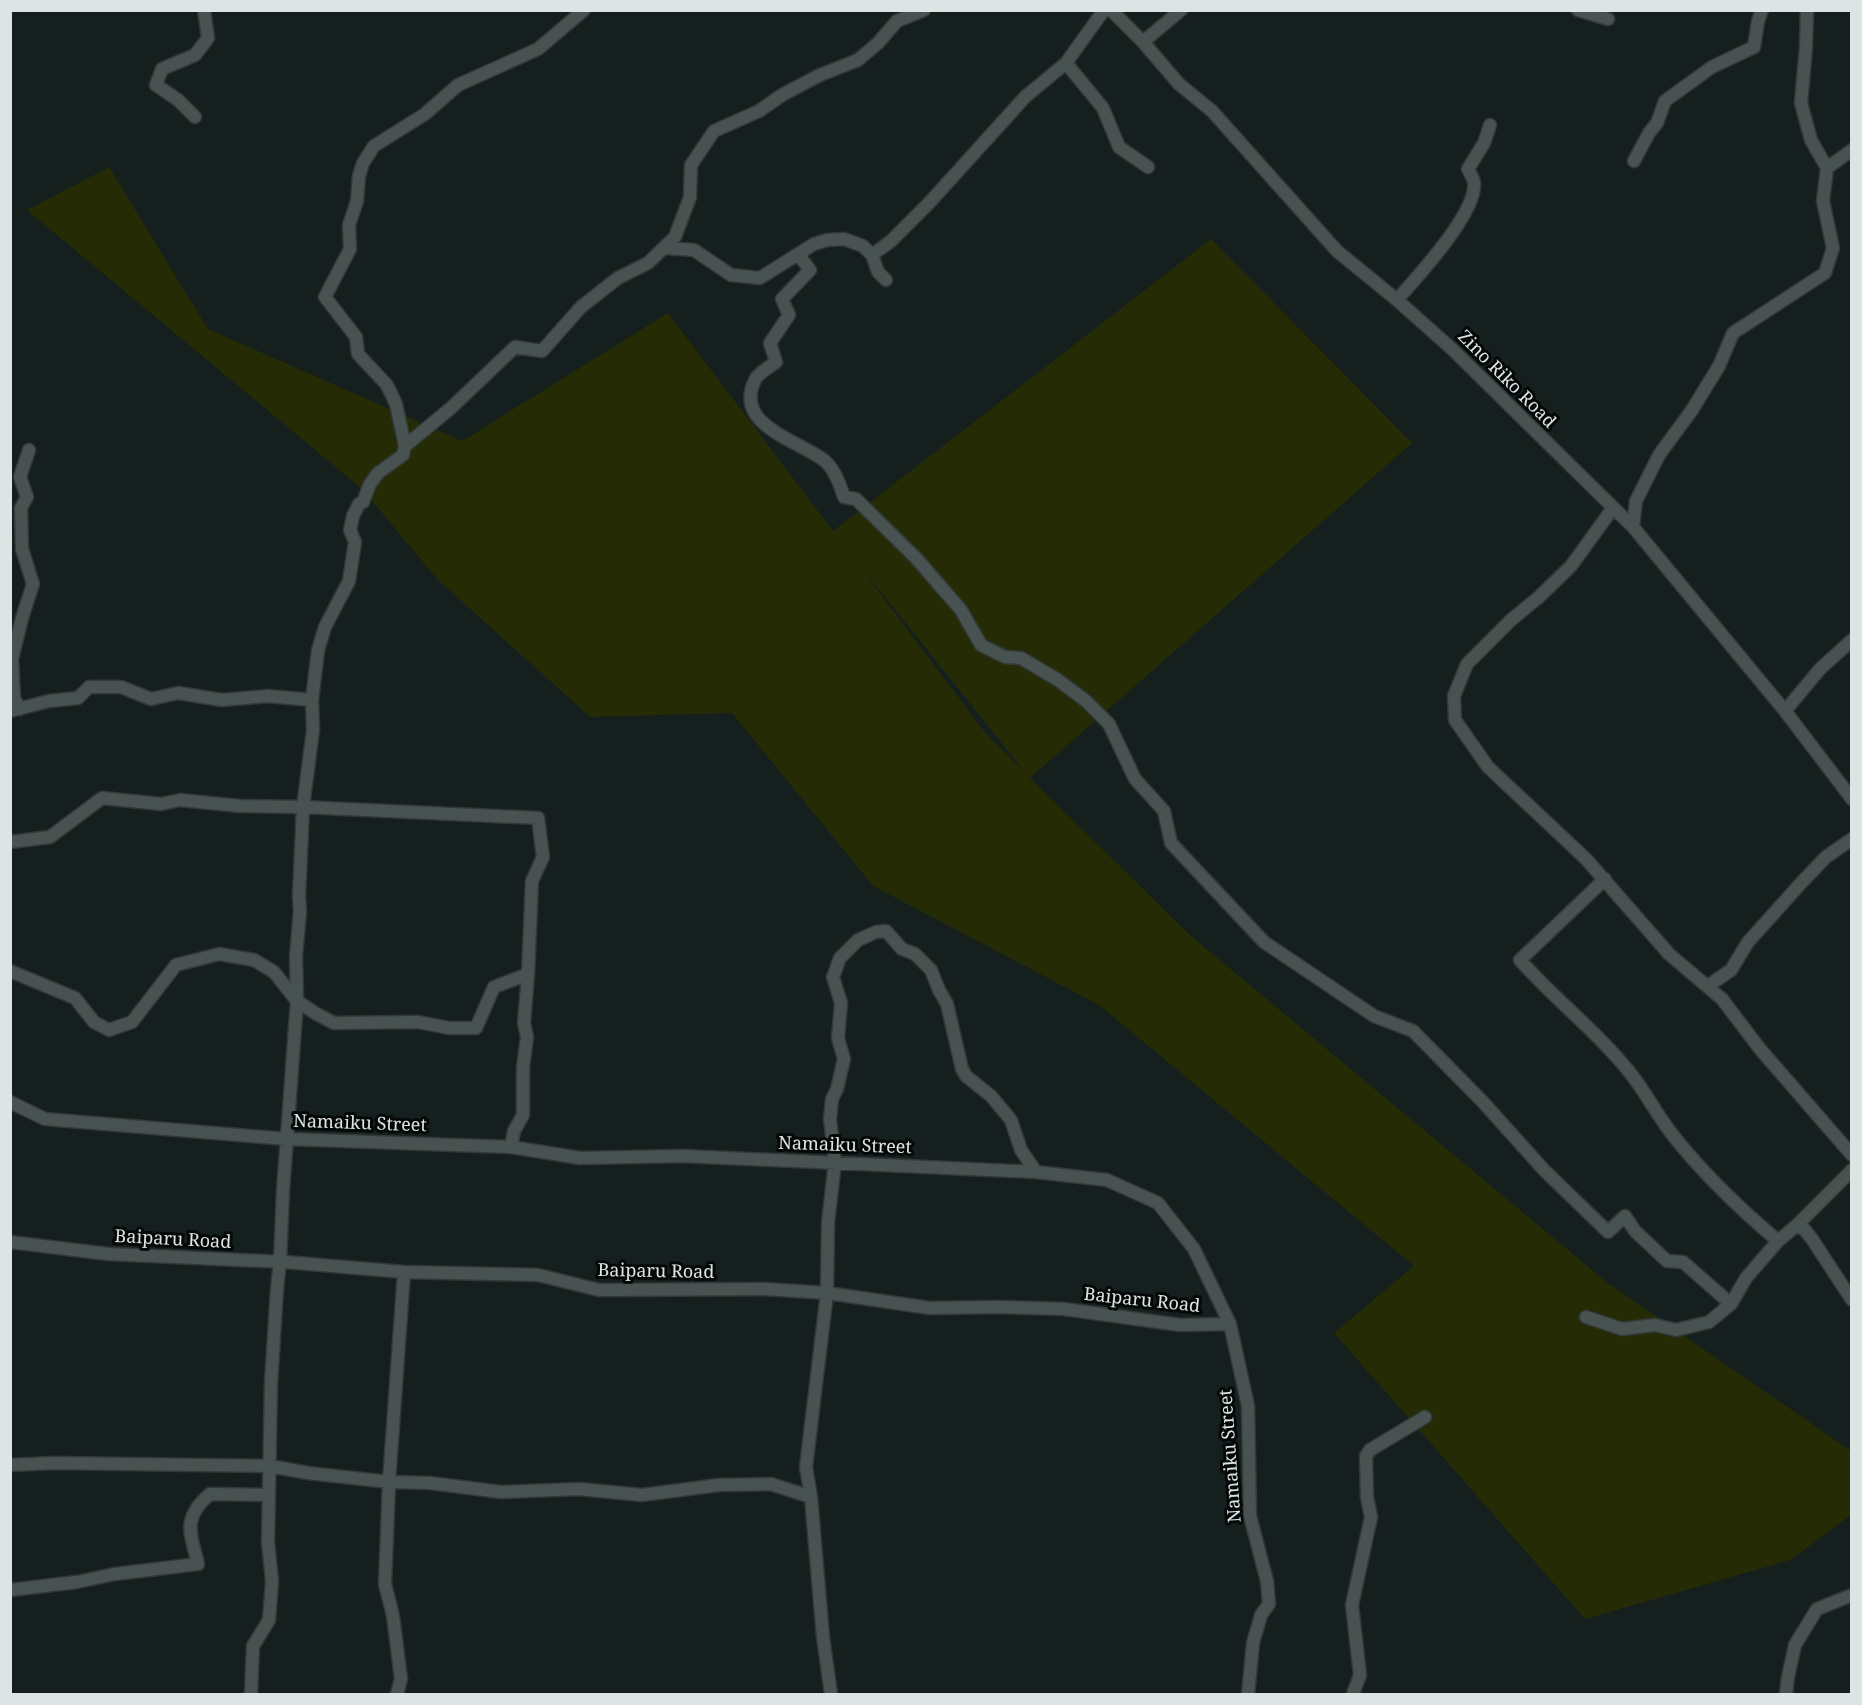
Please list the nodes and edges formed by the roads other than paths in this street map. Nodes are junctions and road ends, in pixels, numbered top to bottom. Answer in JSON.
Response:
{"nodes":[{"id":1,"x":204,"y":10,"type":"edge"},
{"id":2,"x":584,"y":10,"type":"edge"},
{"id":3,"x":924,"y":10,"type":"edge"},
{"id":4,"x":1104,"y":10,"type":"edge"},
{"id":5,"x":1110,"y":10,"type":"edge"},
{"id":6,"x":1181,"y":10,"type":"edge"},
{"id":7,"x":1578,"y":10,"type":"edge"},
{"id":8,"x":1762,"y":10,"type":"edge"},
{"id":9,"x":1807,"y":10,"type":"edge"},
{"id":10,"x":1608,"y":19,"type":"dead end"},
{"id":11,"x":1143,"y":42,"type":"junction"},
{"id":12,"x":1066,"y":63,"type":"junction"},
{"id":13,"x":195,"y":117,"type":"dead end"},
{"id":14,"x":1490,"y":125,"type":"dead end"},
{"id":15,"x":1851,"y":150,"type":"edge"},
{"id":16,"x":1634,"y":161,"type":"dead end"},
{"id":17,"x":1148,"y":167,"type":"dead end"},
{"id":18,"x":1827,"y":168,"type":"junction"},
{"id":19,"x":666,"y":248,"type":"junction"},
{"id":20,"x":798,"y":254,"type":"junction"},
{"id":21,"x":872,"y":255,"type":"junction"},
{"id":22,"x":886,"y":280,"type":"dead end"},
{"id":23,"x":1397,"y":300,"type":"junction"},
{"id":24,"x":405,"y":446,"type":"junction"},
{"id":25,"x":28,"y":450,"type":"dead end"},
{"id":26,"x":1614,"y":508,"type":"junction"},
{"id":27,"x":1634,"y":527,"type":"junction"},
{"id":28,"x":1851,"y":640,"type":"edge"},
{"id":29,"x":312,"y":700,"type":"junction"},
{"id":30,"x":15,"y":710,"type":"edge"},
{"id":31,"x":1785,"y":711,"type":"junction"},
{"id":32,"x":1851,"y":799,"type":"edge"},
{"id":33,"x":303,"y":807,"type":"junction"},
{"id":34,"x":1851,"y":839,"type":"edge"},
{"id":35,"x":10,"y":842,"type":"edge"},
{"id":36,"x":1605,"y":879,"type":"junction"},
{"id":37,"x":10,"y":971,"type":"edge"},
{"id":38,"x":528,"y":974,"type":"junction"},
{"id":39,"x":1708,"y":986,"type":"junction"},
{"id":40,"x":297,"y":1001,"type":"junction"},
{"id":41,"x":10,"y":1102,"type":"edge"},
{"id":42,"x":287,"y":1139,"type":"junction"},
{"id":43,"x":511,"y":1147,"type":"junction"},
{"id":44,"x":1851,"y":1155,"type":"edge"},
{"id":45,"x":835,"y":1162,"type":"junction"},
{"id":46,"x":1851,"y":1170,"type":"edge"},
{"id":47,"x":1036,"y":1172,"type":"junction"},
{"id":48,"x":1796,"y":1226,"type":"junction"},
{"id":49,"x":1778,"y":1241,"type":"junction"},
{"id":50,"x":10,"y":1242,"type":"edge"},
{"id":51,"x":280,"y":1262,"type":"junction"},
{"id":52,"x":404,"y":1272,"type":"junction"},
{"id":53,"x":827,"y":1293,"type":"junction"},
{"id":54,"x":1851,"y":1300,"type":"edge"},
{"id":55,"x":1731,"y":1304,"type":"junction"},
{"id":56,"x":1586,"y":1317,"type":"dead end"},
{"id":57,"x":1230,"y":1324,"type":"junction"},
{"id":58,"x":1425,"y":1417,"type":"dead end"},
{"id":59,"x":10,"y":1465,"type":"edge"},
{"id":60,"x":270,"y":1466,"type":"junction"},
{"id":61,"x":389,"y":1482,"type":"junction"},
{"id":62,"x":269,"y":1495,"type":"junction"},
{"id":63,"x":811,"y":1497,"type":"junction"},
{"id":64,"x":10,"y":1590,"type":"edge"},
{"id":65,"x":1851,"y":1595,"type":"edge"},
{"id":66,"x":250,"y":1695,"type":"edge"},
{"id":67,"x":396,"y":1695,"type":"edge"},
{"id":68,"x":831,"y":1695,"type":"edge"},
{"id":69,"x":1248,"y":1695,"type":"edge"},
{"id":70,"x":1353,"y":1695,"type":"edge"},
{"id":71,"x":1786,"y":1695,"type":"edge"}],
"edges":[{"from":1,"to":13,"type":"street"},
{"from":2,"to":24,"type":"street"},
{"from":3,"to":19,"type":"street"},
{"from":4,"to":12,"type":"street"},
{"from":5,"to":11,"type":"street","name":"Zino Riko Road"},
{"from":6,"to":11,"type":"street"},
{"from":7,"to":10,"type":"street"},
{"from":8,"to":16,"type":"street"},
{"from":9,"to":18,"type":"street"},
{"from":11,"to":23,"type":"street","name":"Zino Riko Road"},
{"from":12,"to":17,"type":"street"},
{"from":12,"to":21,"type":"street"},
{"from":14,"to":23,"type":"street"},
{"from":15,"to":18,"type":"street"},
{"from":18,"to":27,"type":"street"},
{"from":19,"to":20,"type":"street"},
{"from":19,"to":24,"type":"street"},
{"from":20,"to":21,"type":"street"},
{"from":20,"to":55,"type":"street"},
{"from":21,"to":22,"type":"street"},
{"from":23,"to":26,"type":"street","name":"Zino Riko Road"},
{"from":24,"to":29,"type":"street"},
{"from":25,"to":30,"type":"street"},
{"from":26,"to":27,"type":"street","name":"Zino Riko Road"},
{"from":26,"to":36,"type":"street"},
{"from":27,"to":31,"type":"street","name":"Zino Riko Road"},
{"from":28,"to":31,"type":"street"},
{"from":29,"to":30,"type":"street"},
{"from":29,"to":33,"type":"street"},
{"from":31,"to":32,"type":"street","name":"Zino Riko Road"},
{"from":33,"to":35,"type":"street"},
{"from":33,"to":38,"type":"street"},
{"from":33,"to":40,"type":"street"},
{"from":34,"to":39,"type":"street"},
{"from":36,"to":39,"type":"street"},
{"from":36,"to":49,"type":"street"},
{"from":37,"to":40,"type":"street"},
{"from":38,"to":40,"type":"street"},
{"from":38,"to":43,"type":"street"},
{"from":39,"to":44,"type":"street"},
{"from":40,"to":42,"type":"street"},
{"from":41,"to":42,"type":"street","name":"Namaiku Street"},
{"from":42,"to":43,"type":"street","name":"Namaiku Street"},
{"from":42,"to":51,"type":"street"},
{"from":43,"to":45,"type":"street","name":"Namaiku Street"},
{"from":45,"to":47,"type":"street","name":"Namaiku Street"},
{"from":45,"to":47,"type":"street"},
{"from":45,"to":53,"type":"street"},
{"from":46,"to":48,"type":"street"},
{"from":47,"to":57,"type":"street","name":"Namaiku Street"},
{"from":48,"to":49,"type":"street"},
{"from":48,"to":54,"type":"street"},
{"from":49,"to":55,"type":"street"},
{"from":50,"to":51,"type":"street","name":"Baiparu Road"},
{"from":51,"to":52,"type":"street","name":"Baiparu Road"},
{"from":51,"to":60,"type":"street"},
{"from":52,"to":53,"type":"street","name":"Baiparu Road"},
{"from":52,"to":61,"type":"street"},
{"from":53,"to":57,"type":"street","name":"Baiparu Road"},
{"from":53,"to":63,"type":"street"},
{"from":55,"to":56,"type":"street"},
{"from":57,"to":69,"type":"street","name":"Namaiku Street"},
{"from":58,"to":70,"type":"street"},
{"from":59,"to":60,"type":"street"},
{"from":60,"to":61,"type":"street"},
{"from":60,"to":62,"type":"street"},
{"from":61,"to":63,"type":"street"},
{"from":61,"to":67,"type":"street"},
{"from":62,"to":64,"type":"street"},
{"from":62,"to":66,"type":"street"},
{"from":63,"to":68,"type":"street"},
{"from":65,"to":71,"type":"street"}]}
